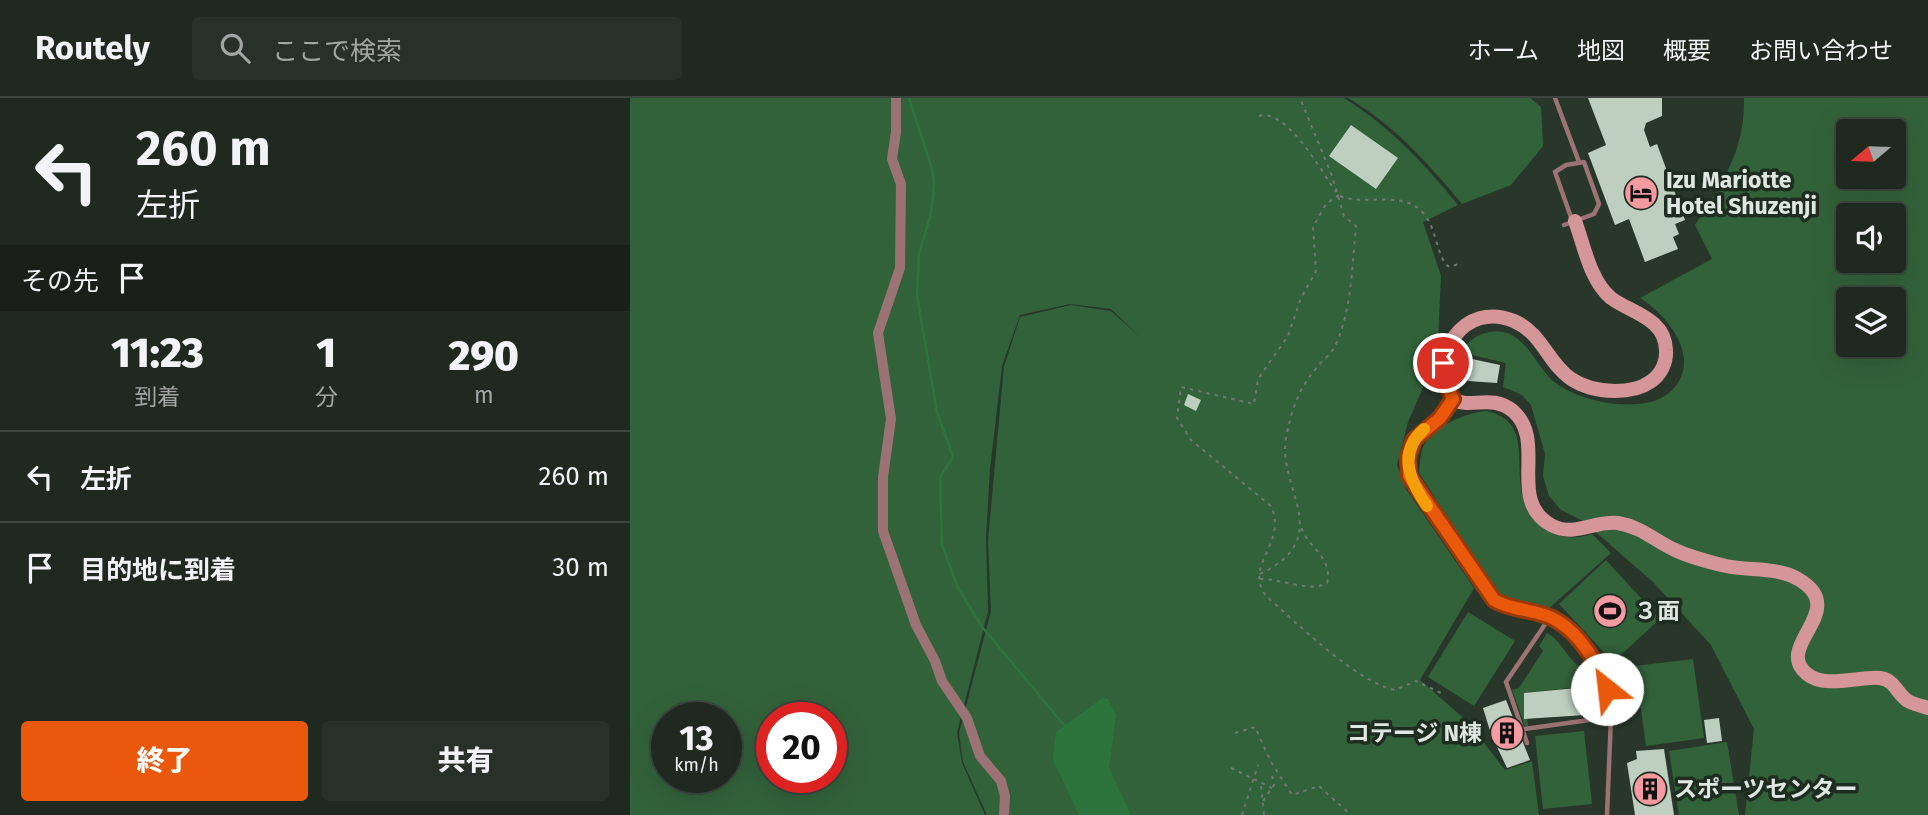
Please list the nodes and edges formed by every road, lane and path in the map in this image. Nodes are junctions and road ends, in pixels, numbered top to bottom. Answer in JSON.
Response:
{"nodes":[{"id":1,"x":896,"y":98,"type":"edge"},
{"id":2,"x":1300,"y":98,"type":"edge"},
{"id":3,"x":1555,"y":98,"type":"edge"},
{"id":4,"x":1259,"y":116,"type":"dead end"},
{"id":5,"x":1578,"y":162,"type":"junction"},
{"id":6,"x":1339,"y":195,"type":"junction"},
{"id":7,"x":1571,"y":223,"type":"junction"},
{"id":8,"x":1461,"y":263,"type":"dead end"},
{"id":9,"x":1453,"y":399,"type":"junction"},
{"id":10,"x":1299,"y":523,"type":"junction"},
{"id":11,"x":1260,"y":574,"type":"junction"},
{"id":12,"x":1259,"y":579,"type":"junction"},
{"id":13,"x":1550,"y":617,"type":"junction"},
{"id":14,"x":1443,"y":694,"type":"dead end"},
{"id":15,"x":1928,"y":708,"type":"edge"},
{"id":16,"x":1611,"y":717,"type":"junction"},
{"id":17,"x":1524,"y":729,"type":"junction"},
{"id":18,"x":1236,"y":733,"type":"dead end"},
{"id":19,"x":1527,"y":743,"type":"dead end"},
{"id":20,"x":1258,"y":765,"type":"dead end"},
{"id":21,"x":1231,"y":768,"type":"dead end"},
{"id":22,"x":1275,"y":770,"type":"junction"},
{"id":23,"x":1252,"y":781,"type":"junction"},
{"id":24,"x":1261,"y":785,"type":"junction"},
{"id":25,"x":1272,"y":788,"type":"junction"},
{"id":26,"x":1263,"y":802,"type":"junction"},
{"id":27,"x":1004,"y":815,"type":"edge"},
{"id":28,"x":1242,"y":815,"type":"edge"},
{"id":29,"x":1264,"y":815,"type":"edge"},
{"id":30,"x":1351,"y":815,"type":"edge"},
{"id":31,"x":1607,"y":815,"type":"edge"}],
"edges":[{"from":1,"to":27,"type":"street"},
{"from":2,"to":6,"type":"path"},
{"from":3,"to":5,"type":"lane"},
{"from":4,"to":6,"type":"path"},
{"from":5,"to":7,"type":"lane"},
{"from":5,"to":7,"type":"lane"},
{"from":6,"to":8,"type":"path"},
{"from":6,"to":10,"type":"path"},
{"from":6,"to":11,"type":"path"},
{"from":7,"to":9,"type":"street"},
{"from":9,"to":13,"type":"lane"},
{"from":9,"to":15,"type":"street"},
{"from":10,"to":11,"type":"path"},
{"from":10,"to":12,"type":"path"},
{"from":11,"to":12,"type":"path"},
{"from":12,"to":14,"type":"path"},
{"from":13,"to":16,"type":"lane"},
{"from":13,"to":17,"type":"lane"},
{"from":16,"to":17,"type":"lane"},
{"from":16,"to":31,"type":"lane"},
{"from":17,"to":19,"type":"lane"},
{"from":18,"to":22,"type":"path"},
{"from":20,"to":23,"type":"path"},
{"from":21,"to":23,"type":"path"},
{"from":22,"to":25,"type":"path"},
{"from":22,"to":30,"type":"path"},
{"from":23,"to":24,"type":"path"},
{"from":23,"to":28,"type":"path"},
{"from":24,"to":25,"type":"path"},
{"from":24,"to":26,"type":"path"},
{"from":25,"to":26,"type":"path"},
{"from":26,"to":29,"type":"path"}]}
